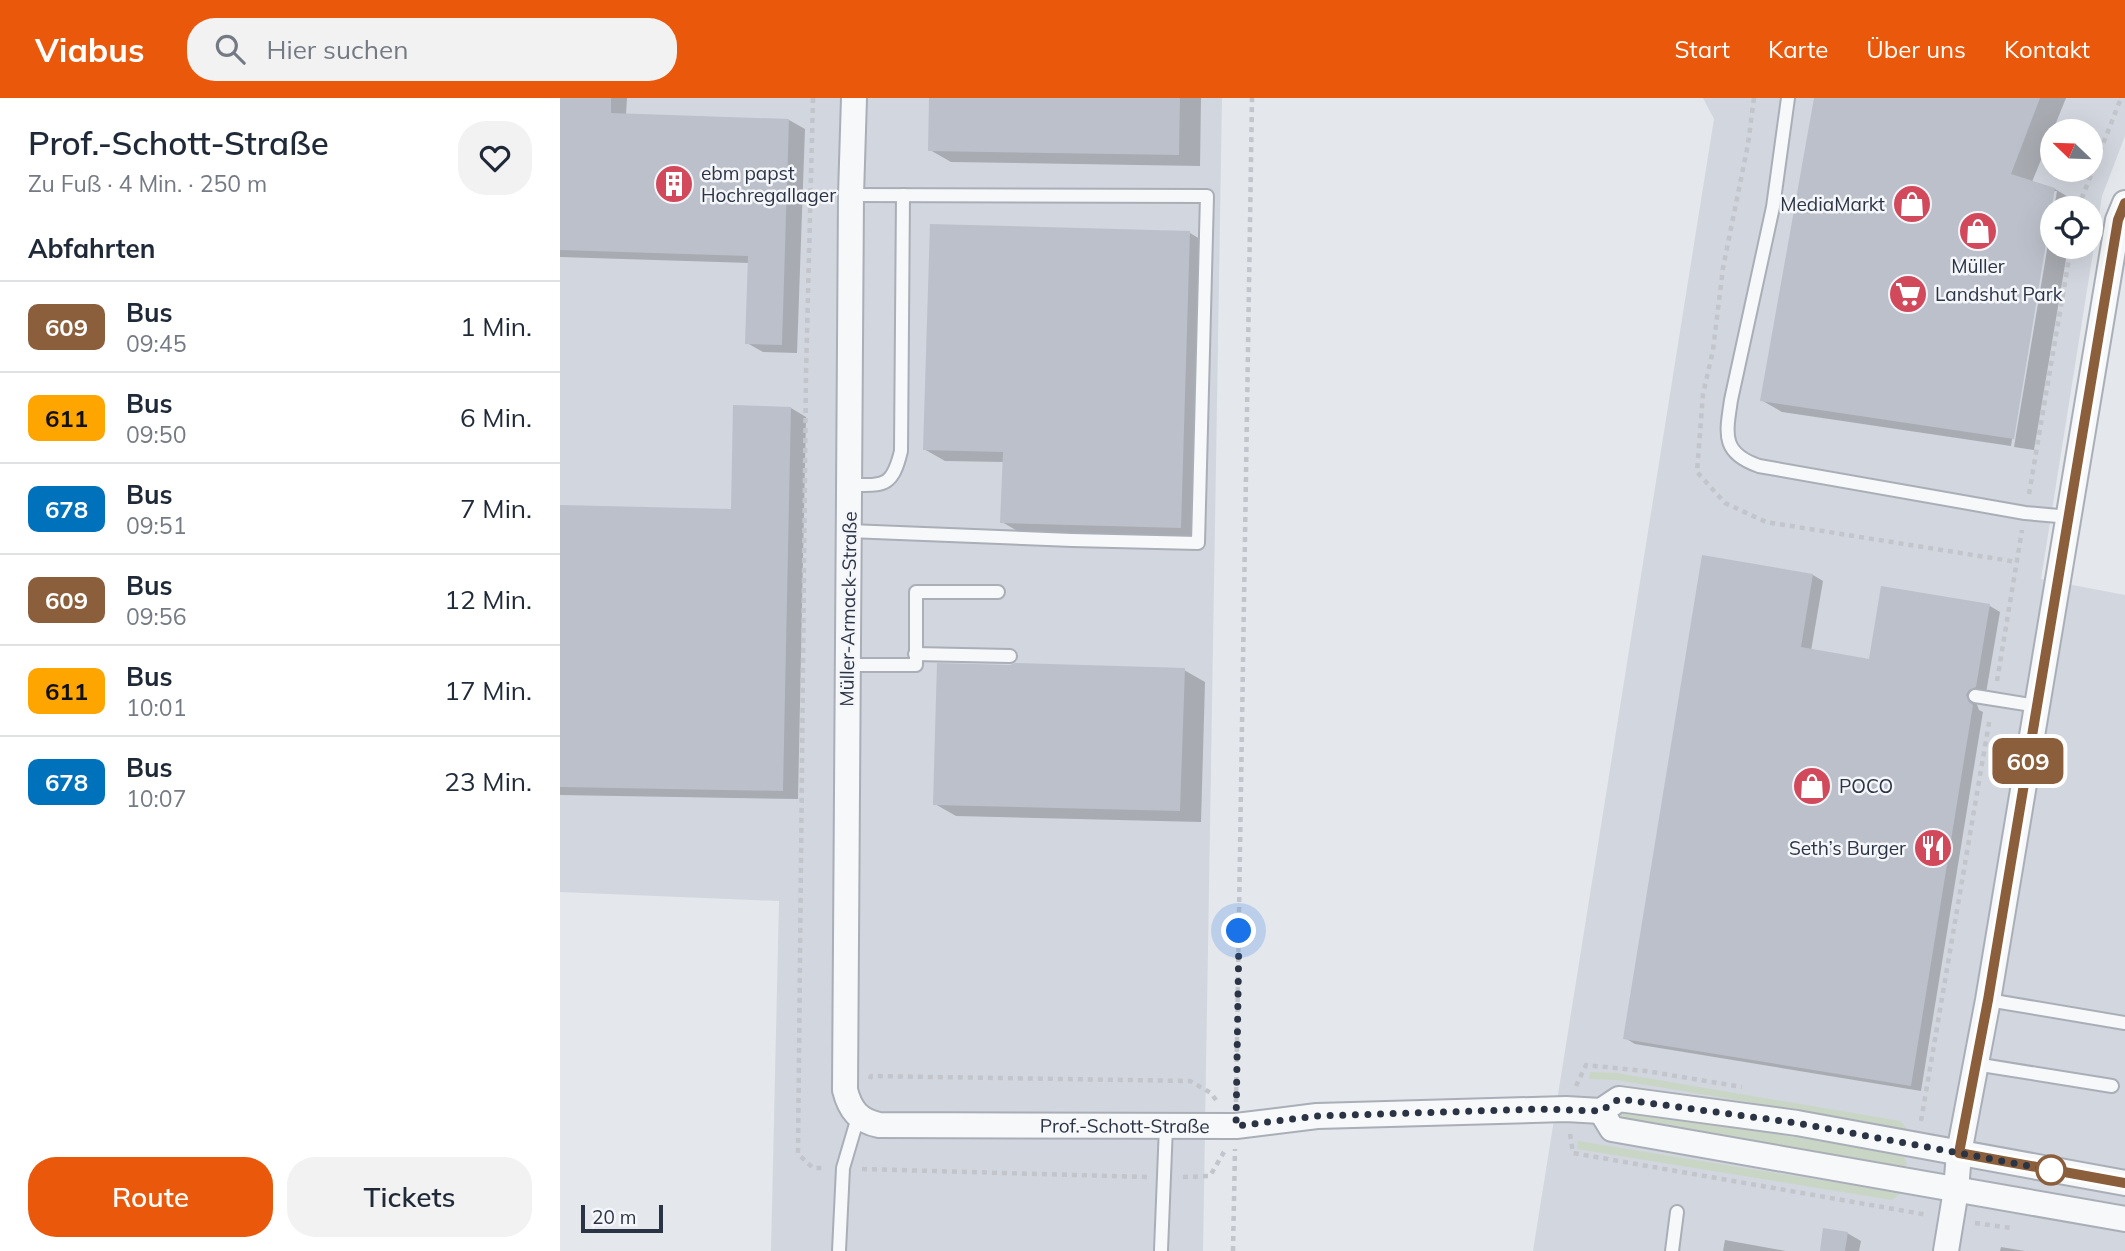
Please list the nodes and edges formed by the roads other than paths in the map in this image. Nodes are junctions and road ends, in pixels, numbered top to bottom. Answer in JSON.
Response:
{"nodes":[{"id":1,"x":854,"y":98,"type":"edge"},
{"id":2,"x":1788,"y":98,"type":"edge"},
{"id":3,"x":851,"y":195,"type":"junction"},
{"id":4,"x":903,"y":195,"type":"junction"},
{"id":5,"x":2125,"y":203,"type":"edge"},
{"id":6,"x":849,"y":485,"type":"junction"},
{"id":7,"x":2070,"y":517,"type":"junction"},
{"id":8,"x":849,"y":531,"type":"junction"},
{"id":9,"x":998,"y":592,"type":"dead end"},
{"id":10,"x":915,"y":654,"type":"junction"},
{"id":11,"x":1010,"y":656,"type":"dead end"},
{"id":12,"x":847,"y":665,"type":"junction"},
{"id":13,"x":1975,"y":696,"type":"dead end"},
{"id":14,"x":2038,"y":706,"type":"junction"},
{"id":15,"x":1988,"y":1000,"type":"junction"},
{"id":16,"x":2125,"y":1023,"type":"edge"},
{"id":17,"x":1975,"y":1064,"type":"junction"},
{"id":18,"x":2112,"y":1086,"type":"dead end"},
{"id":19,"x":1601,"y":1111,"type":"junction"},
{"id":20,"x":859,"y":1117,"type":"junction"},
{"id":21,"x":1166,"y":1126,"type":"junction"},
{"id":22,"x":1959,"y":1153,"type":"junction"},
{"id":23,"x":2125,"y":1183,"type":"edge"},
{"id":24,"x":1956,"y":1190,"type":"junction"},
{"id":25,"x":1678,"y":1212,"type":"dead end"},
{"id":26,"x":2125,"y":1219,"type":"edge"},
{"id":27,"x":1161,"y":1250,"type":"edge"},
{"id":28,"x":839,"y":1251,"type":"edge"},
{"id":29,"x":1672,"y":1251,"type":"edge"},
{"id":30,"x":1946,"y":1251,"type":"edge"}],
"edges":[{"from":1,"to":3,"type":"street","name":"Müller-Armack-Straße"},
{"from":2,"to":7,"type":"lane"},
{"from":3,"to":4,"type":"lane"},
{"from":3,"to":6,"type":"street","name":"Müller-Armack-Straße"},
{"from":4,"to":6,"type":"lane"},
{"from":4,"to":8,"type":"lane"},
{"from":5,"to":7,"type":"street"},
{"from":6,"to":8,"type":"street","name":"Müller-Armack-Straße"},
{"from":7,"to":14,"type":"street"},
{"from":8,"to":12,"type":"street","name":"Müller-Armack-Straße"},
{"from":9,"to":10,"type":"lane"},
{"from":10,"to":11,"type":"lane"},
{"from":10,"to":12,"type":"lane"},
{"from":12,"to":20,"type":"street","name":"Müller-Armack-Straße"},
{"from":13,"to":14,"type":"lane"},
{"from":14,"to":15,"type":"street"},
{"from":15,"to":16,"type":"lane"},
{"from":15,"to":17,"type":"street"},
{"from":17,"to":18,"type":"lane"},
{"from":17,"to":22,"type":"street"},
{"from":19,"to":21,"type":"street","name":"Prof.-Schott-Straße"},
{"from":19,"to":22,"type":"street","name":"Prof.-Schott-Straße"},
{"from":19,"to":24,"type":"street"},
{"from":20,"to":21,"type":"street","name":"Prof.-Schott-Straße"},
{"from":20,"to":28,"type":"lane"},
{"from":21,"to":27,"type":"lane"},
{"from":22,"to":23,"type":"street","name":"Prof.-Schott-Straße"},
{"from":22,"to":24,"type":"street"},
{"from":24,"to":26,"type":"street"},
{"from":24,"to":30,"type":"street"},
{"from":25,"to":29,"type":"lane"}]}
